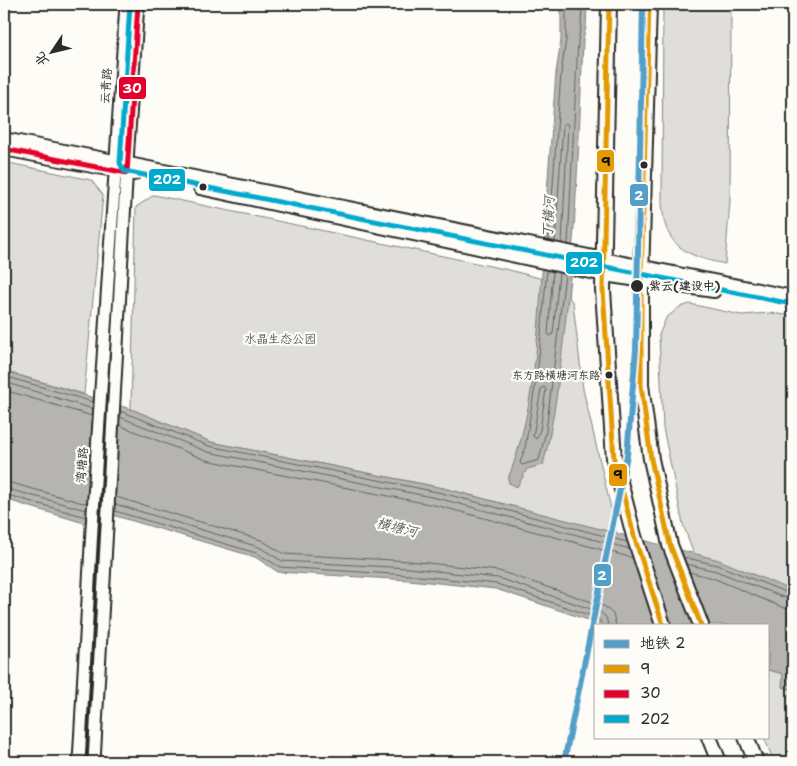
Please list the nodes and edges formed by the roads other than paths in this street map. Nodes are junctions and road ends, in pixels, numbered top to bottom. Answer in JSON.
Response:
{"nodes":[{"id":1,"x":126,"y":4,"type":"edge"},
{"id":2,"x":138,"y":4,"type":"edge"},
{"id":3,"x":609,"y":4,"type":"edge"},
{"id":4,"x":649,"y":4,"type":"edge"},
{"id":5,"x":4,"y":139,"type":"edge"},
{"id":6,"x":4,"y":148,"type":"edge"},
{"id":7,"x":121,"y":167,"type":"junction"},
{"id":8,"x":574,"y":261,"type":"junction"},
{"id":9,"x":604,"y":268,"type":"junction"},
{"id":10,"x":642,"y":274,"type":"junction"},
{"id":11,"x":793,"y":297,"type":"edge"},
{"id":12,"x":793,"y":304,"type":"edge"},
{"id":13,"x":664,"y":624,"type":"edge"},
{"id":14,"x":701,"y":624,"type":"edge"},
{"id":15,"x":709,"y":738,"type":"edge"},
{"id":16,"x":746,"y":738,"type":"edge"},
{"id":17,"x":79,"y":762,"type":"edge"},
{"id":18,"x":94,"y":762,"type":"edge"},
{"id":19,"x":719,"y":762,"type":"edge"},
{"id":20,"x":756,"y":762,"type":"edge"}],
"edges":[{"from":1,"to":7,"type":"street","name":"云青路"},
{"from":2,"to":7,"type":"street"},
{"from":3,"to":9,"type":"main road"},
{"from":4,"to":10,"type":"main road"},
{"from":5,"to":7,"type":"main road"},
{"from":6,"to":7,"type":"main road"},
{"from":7,"to":8,"type":"main road"},
{"from":7,"to":8,"type":"main road"},
{"from":7,"to":17,"type":"street","name":"湾塘路"},
{"from":7,"to":18,"type":"street"},
{"from":8,"to":9,"type":"main road"},
{"from":9,"to":10,"type":"main road"},
{"from":9,"to":13,"type":"main road"},
{"from":10,"to":11,"type":"main road"},
{"from":10,"to":12,"type":"main road"},
{"from":10,"to":14,"type":"main road"},
{"from":15,"to":19,"type":"main road"},
{"from":16,"to":20,"type":"main road"}]}
